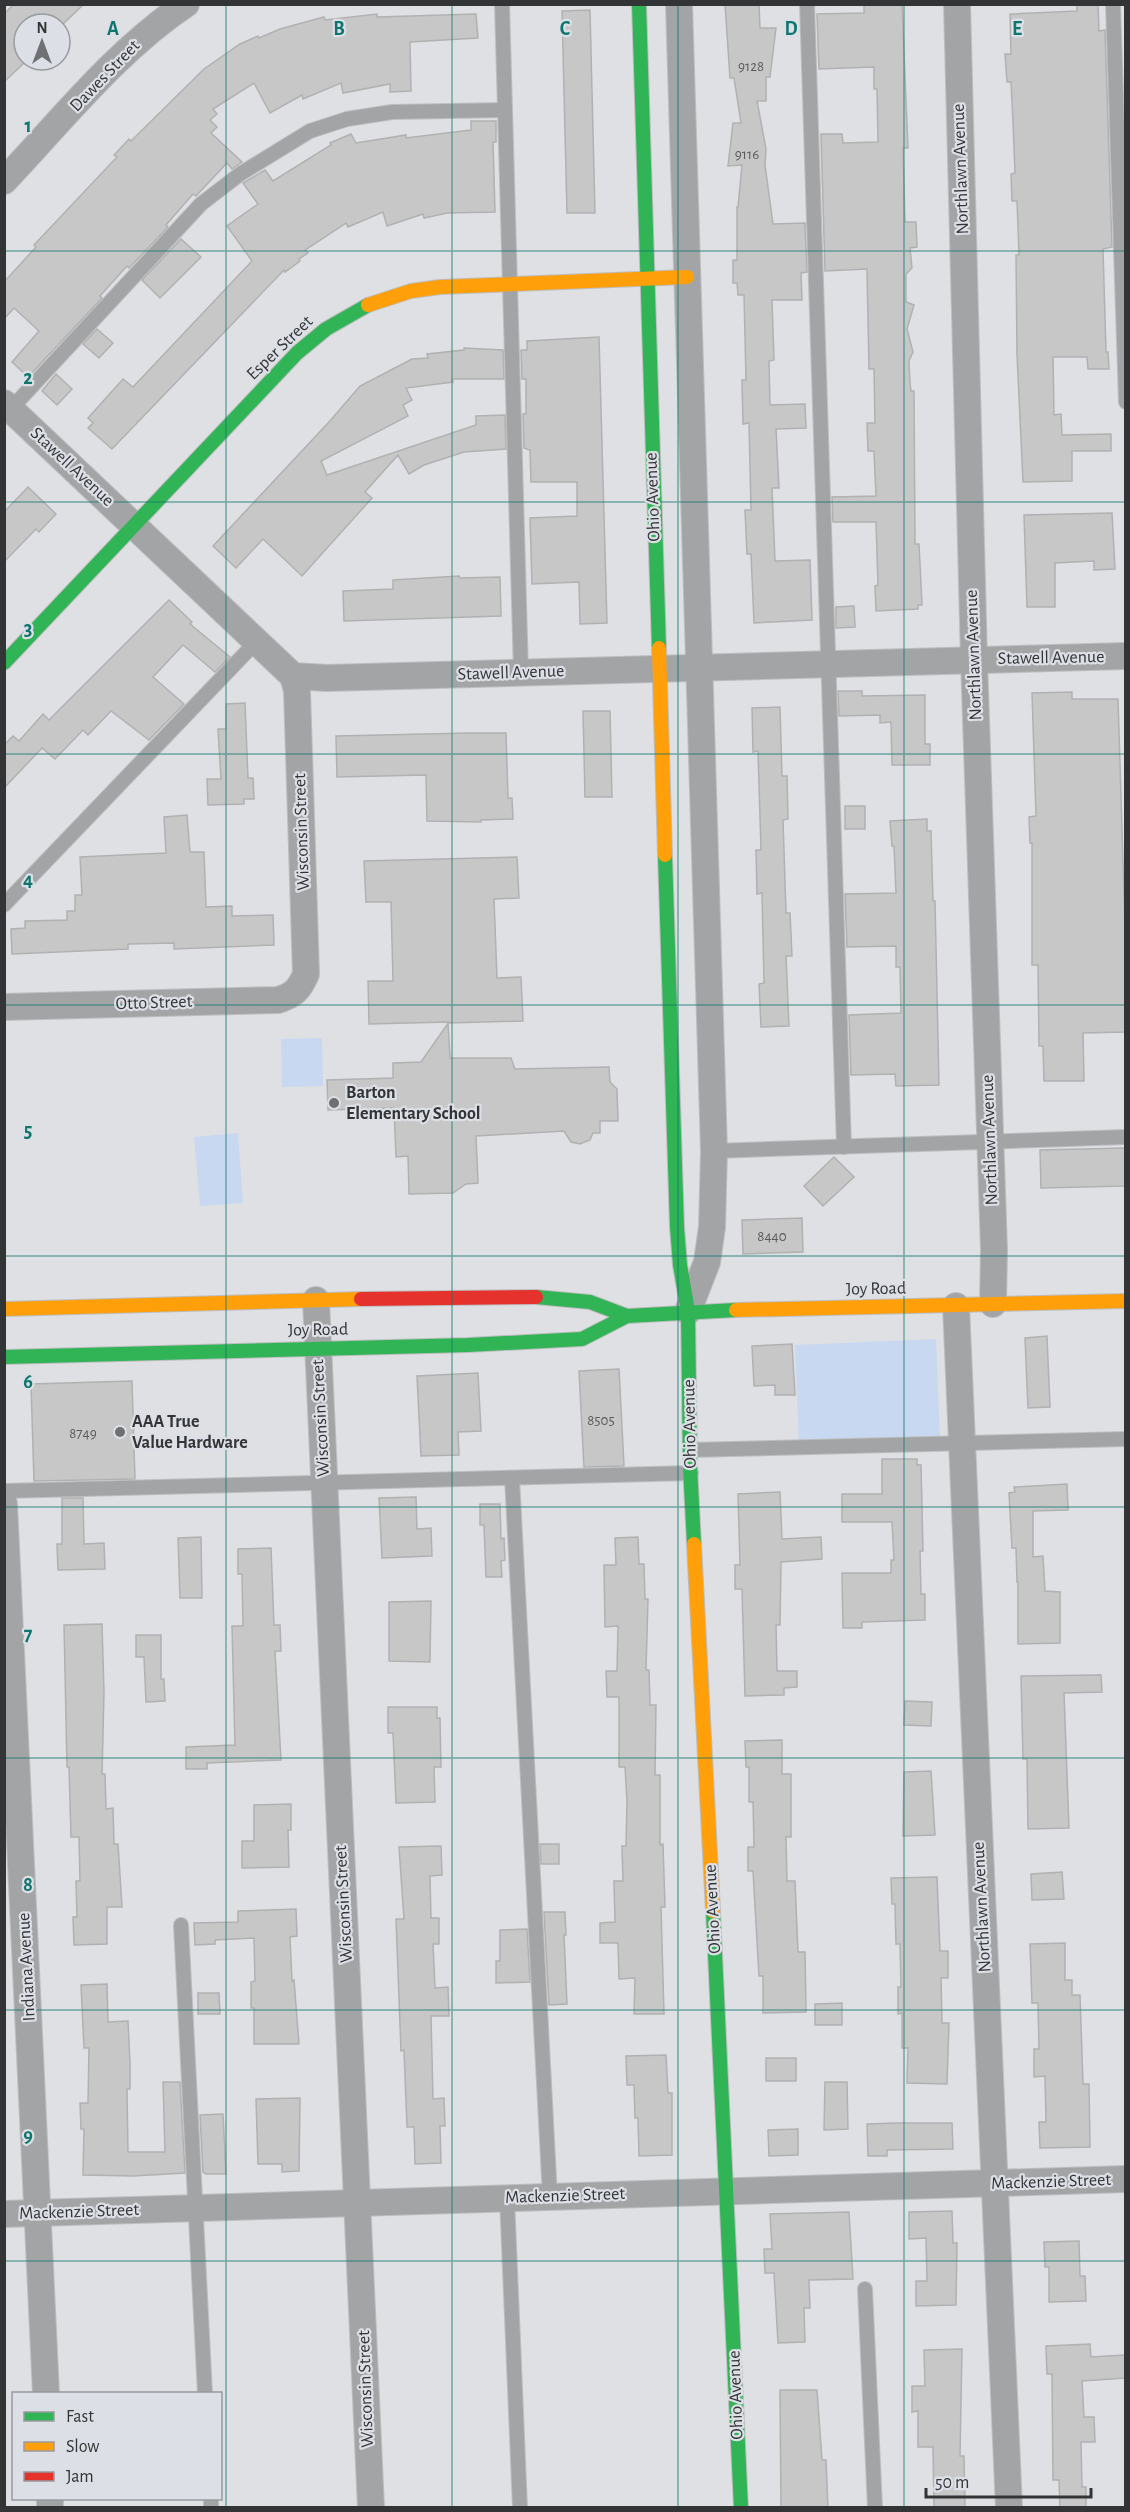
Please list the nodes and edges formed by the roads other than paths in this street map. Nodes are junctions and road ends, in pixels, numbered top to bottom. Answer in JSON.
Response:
{"nodes":[{"id":1,"x":186,"y":4,"type":"edge"},
{"id":2,"x":502,"y":4,"type":"edge"},
{"id":3,"x":639,"y":4,"type":"edge"},
{"id":4,"x":679,"y":4,"type":"edge"},
{"id":5,"x":807,"y":4,"type":"edge"},
{"id":6,"x":957,"y":4,"type":"edge"},
{"id":7,"x":1113,"y":4,"type":"edge"},
{"id":8,"x":505,"y":110,"type":"junction"},
{"id":9,"x":4,"y":181,"type":"edge"},
{"id":10,"x":647,"y":278,"type":"junction"},
{"id":11,"x":687,"y":278,"type":"junction"},
{"id":12,"x":510,"y":283,"type":"junction"},
{"id":13,"x":1125,"y":402,"type":"edge"},
{"id":14,"x":7,"y":409,"type":"edge"},
{"id":15,"x":134,"y":525,"type":"junction"},
{"id":16,"x":257,"y":641,"type":"junction"},
{"id":17,"x":1125,"y":656,"type":"edge"},
{"id":18,"x":974,"y":660,"type":"junction"},
{"id":19,"x":4,"y":663,"type":"edge"},
{"id":20,"x":829,"y":664,"type":"junction"},
{"id":21,"x":699,"y":668,"type":"junction"},
{"id":22,"x":658,"y":669,"type":"junction"},
{"id":23,"x":521,"y":673,"type":"junction"},
{"id":24,"x":293,"y":675,"type":"junction"},
{"id":25,"x":4,"y":905,"type":"edge"},
{"id":26,"x":300,"y":988,"type":"joint"},
{"id":27,"x":710,"y":988,"type":"junction"},
{"id":28,"x":669,"y":989,"type":"junction"},
{"id":29,"x":4,"y":1007,"type":"edge"},
{"id":30,"x":1125,"y":1137,"type":"edge"},
{"id":31,"x":990,"y":1142,"type":"junction"},
{"id":32,"x":844,"y":1147,"type":"junction"},
{"id":33,"x":714,"y":1151,"type":"junction"},
{"id":34,"x":316,"y":1300,"type":"junction"},
{"id":35,"x":1125,"y":1301,"type":"edge"},
{"id":36,"x":993,"y":1305,"type":"junction"},
{"id":37,"x":956,"y":1306,"type":"junction"},
{"id":38,"x":4,"y":1309,"type":"edge"},
{"id":39,"x":688,"y":1311,"type":"junction"},
{"id":40,"x":627,"y":1316,"type":"junction"},
{"id":41,"x":318,"y":1348,"type":"junction"},
{"id":42,"x":4,"y":1357,"type":"edge"},
{"id":43,"x":1125,"y":1439,"type":"edge"},
{"id":44,"x":962,"y":1443,"type":"junction"},
{"id":45,"x":690,"y":1450,"type":"junction"},
{"id":46,"x":691,"y":1473,"type":"junction"},
{"id":47,"x":512,"y":1478,"type":"junction"},
{"id":48,"x":324,"y":1483,"type":"junction"},
{"id":49,"x":4,"y":1491,"type":"edge"},
{"id":50,"x":4,"y":1504,"type":"edge"},
{"id":51,"x":181,"y":1925,"type":"dead end"},
{"id":52,"x":1125,"y":2180,"type":"edge"},
{"id":53,"x":995,"y":2183,"type":"junction"},
{"id":54,"x":727,"y":2192,"type":"junction"},
{"id":55,"x":550,"y":2197,"type":"junction"},
{"id":56,"x":507,"y":2198,"type":"junction"},
{"id":57,"x":358,"y":2202,"type":"junction"},
{"id":58,"x":196,"y":2208,"type":"junction"},
{"id":59,"x":38,"y":2213,"type":"junction"},
{"id":60,"x":4,"y":2214,"type":"edge"},
{"id":61,"x":865,"y":2289,"type":"dead end"},
{"id":62,"x":46,"y":2392,"type":"edge"},
{"id":63,"x":205,"y":2392,"type":"edge"},
{"id":64,"x":371,"y":2508,"type":"edge"},
{"id":65,"x":520,"y":2508,"type":"edge"},
{"id":66,"x":741,"y":2508,"type":"edge"},
{"id":67,"x":875,"y":2508,"type":"edge"},
{"id":68,"x":1009,"y":2508,"type":"edge"}],
"edges":[{"from":1,"to":9,"type":"street","name":"Dawes Street"},
{"from":2,"to":8,"type":"lane"},
{"from":3,"to":10,"type":"street","name":"Ohio Avenue"},
{"from":4,"to":11,"type":"street","name":"Ohio Avenue"},
{"from":5,"to":20,"type":"lane"},
{"from":6,"to":18,"type":"street","name":"Northlawn Avenue"},
{"from":7,"to":13,"type":"lane"},
{"from":8,"to":12,"type":"lane"},
{"from":8,"to":14,"type":"lane"},
{"from":10,"to":11,"type":"street","name":"Esper Street"},
{"from":10,"to":12,"type":"street","name":"Esper Street"},
{"from":10,"to":22,"type":"street","name":"Ohio Avenue"},
{"from":11,"to":21,"type":"street","name":"Ohio Avenue"},
{"from":12,"to":15,"type":"street","name":"Esper Street"},
{"from":12,"to":23,"type":"lane"},
{"from":14,"to":15,"type":"street","name":"Stawell Avenue"},
{"from":15,"to":16,"type":"street","name":"Stawell Avenue"},
{"from":15,"to":19,"type":"street","name":"Esper Street"},
{"from":16,"to":24,"type":"street","name":"Stawell Avenue"},
{"from":16,"to":25,"type":"lane"},
{"from":17,"to":18,"type":"street","name":"Stawell Avenue"},
{"from":18,"to":20,"type":"street","name":"Stawell Avenue"},
{"from":18,"to":31,"type":"street","name":"Northlawn Avenue"},
{"from":20,"to":21,"type":"street","name":"Stawell Avenue"},
{"from":20,"to":32,"type":"lane"},
{"from":21,"to":22,"type":"street","name":"Stawell Avenue"},
{"from":21,"to":27,"type":"street","name":"Ohio Avenue"},
{"from":22,"to":23,"type":"street","name":"Stawell Avenue"},
{"from":22,"to":28,"type":"street","name":"Ohio Avenue"},
{"from":23,"to":24,"type":"street","name":"Stawell Avenue"},
{"from":24,"to":26,"type":"street","name":"Wisconsin Street"},
{"from":26,"to":29,"type":"street","name":"Otto Street"},
{"from":27,"to":28,"type":"street"},
{"from":27,"to":33,"type":"street","name":"Ohio Avenue"},
{"from":28,"to":39,"type":"street","name":"Ohio Avenue"},
{"from":30,"to":31,"type":"lane"},
{"from":31,"to":32,"type":"lane"},
{"from":31,"to":36,"type":"street","name":"Northlawn Avenue"},
{"from":32,"to":33,"type":"lane"},
{"from":33,"to":39,"type":"street","name":"Ohio Avenue"},
{"from":34,"to":38,"type":"street","name":"Joy Road"},
{"from":34,"to":40,"type":"street","name":"Joy Road"},
{"from":34,"to":41,"type":"street","name":"Wisconsin Street"},
{"from":35,"to":36,"type":"street","name":"Joy Road"},
{"from":36,"to":37,"type":"street","name":"Joy Road"},
{"from":37,"to":39,"type":"street","name":"Joy Road"},
{"from":37,"to":44,"type":"street","name":"Northlawn Avenue"},
{"from":39,"to":40,"type":"street","name":"Joy Road"},
{"from":39,"to":45,"type":"street","name":"Ohio Avenue"},
{"from":40,"to":41,"type":"street","name":"Joy Road"},
{"from":41,"to":42,"type":"street","name":"Joy Road"},
{"from":41,"to":48,"type":"street","name":"Wisconsin Street"},
{"from":43,"to":44,"type":"lane"},
{"from":44,"to":45,"type":"lane"},
{"from":44,"to":53,"type":"street","name":"Northlawn Avenue"},
{"from":45,"to":46,"type":"street","name":"Ohio Avenue"},
{"from":46,"to":47,"type":"lane"},
{"from":46,"to":54,"type":"street","name":"Ohio Avenue"},
{"from":47,"to":48,"type":"lane"},
{"from":47,"to":55,"type":"lane"},
{"from":48,"to":49,"type":"lane"},
{"from":48,"to":57,"type":"street","name":"Wisconsin Street"},
{"from":50,"to":59,"type":"street","name":"Indiana Avenue"},
{"from":51,"to":58,"type":"lane"},
{"from":52,"to":53,"type":"street","name":"Mackenzie Street"},
{"from":53,"to":54,"type":"street","name":"Mackenzie Street"},
{"from":53,"to":68,"type":"street","name":"Northlawn Avenue"},
{"from":54,"to":55,"type":"street","name":"Mackenzie Street"},
{"from":54,"to":66,"type":"street","name":"Ohio Avenue"},
{"from":55,"to":56,"type":"street","name":"Mackenzie Street"},
{"from":56,"to":57,"type":"street","name":"Mackenzie Street"},
{"from":56,"to":65,"type":"lane"},
{"from":57,"to":58,"type":"street","name":"Mackenzie Street"},
{"from":57,"to":64,"type":"street","name":"Wisconsin Street"},
{"from":58,"to":59,"type":"street","name":"Mackenzie Street"},
{"from":58,"to":63,"type":"lane"},
{"from":59,"to":60,"type":"street","name":"Mackenzie Street"},
{"from":59,"to":62,"type":"street","name":"Indiana Avenue"},
{"from":61,"to":67,"type":"lane"}]}
